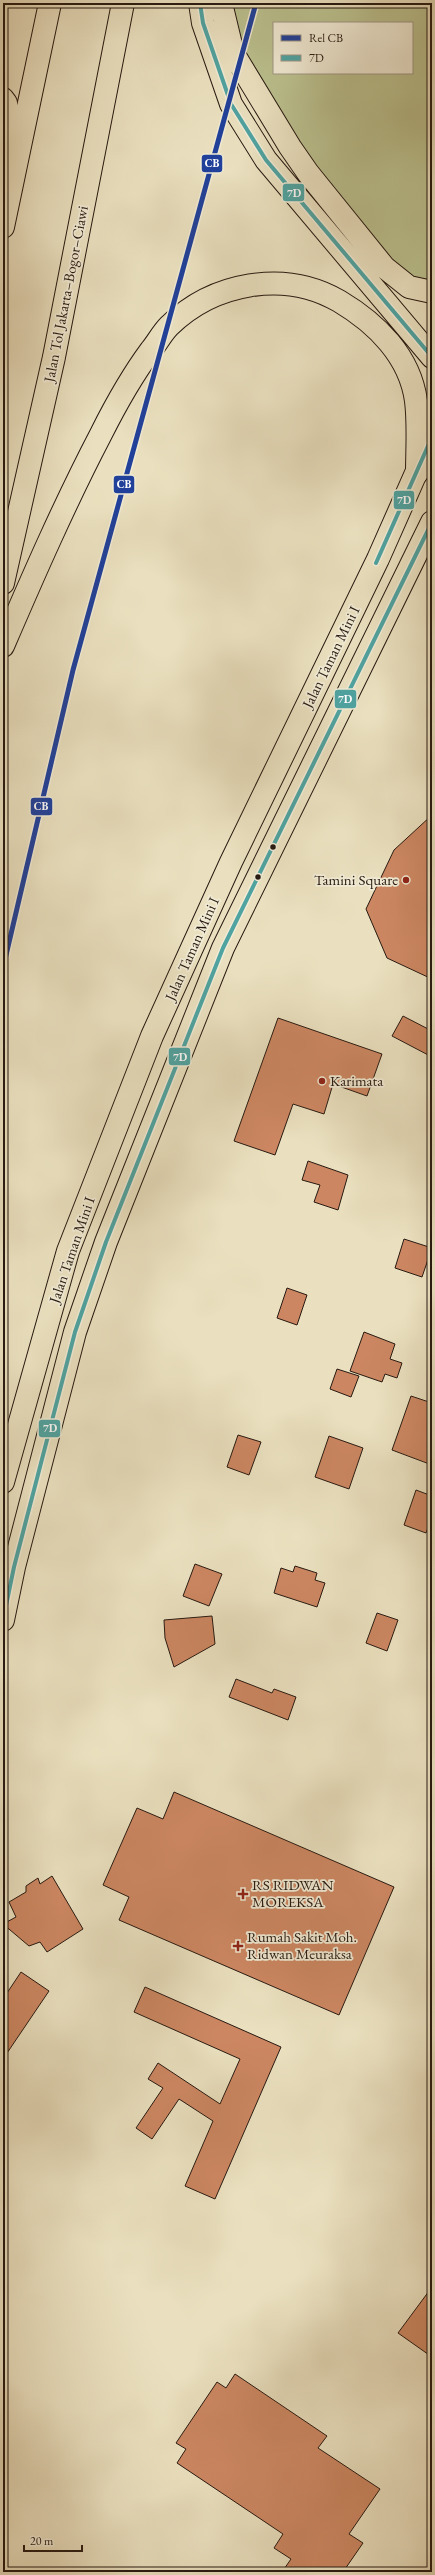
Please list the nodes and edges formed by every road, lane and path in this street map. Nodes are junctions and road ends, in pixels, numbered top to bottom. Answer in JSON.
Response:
{"nodes":[{"id":1,"x":50,"y":3,"type":"edge"},
{"id":2,"x":123,"y":3,"type":"edge"},
{"id":3,"x":200,"y":3,"type":"edge"},
{"id":4,"x":221,"y":3,"type":"edge"},
{"id":5,"x":3,"y":99,"type":"edge"},
{"id":6,"x":14,"y":167,"type":"junction"},
{"id":7,"x":3,"y":227,"type":"edge"},
{"id":8,"x":432,"y":292,"type":"edge"},
{"id":9,"x":432,"y":357,"type":"edge"},
{"id":10,"x":432,"y":437,"type":"edge"},
{"id":11,"x":417,"y":473,"type":"junction"},
{"id":12,"x":432,"y":522,"type":"edge"},
{"id":13,"x":3,"y":583,"type":"edge"},
{"id":14,"x":3,"y":646,"type":"edge"},
{"id":15,"x":3,"y":1482,"type":"edge"},
{"id":16,"x":3,"y":1620,"type":"edge"}],
"edges":[{"from":1,"to":6,"type":"main road"},
{"from":2,"to":13,"type":"main road","name":"Jalan Tol Jakarta–Bogor–Ciawi"},
{"from":3,"to":9,"type":"main road"},
{"from":4,"to":8,"type":"main road"},
{"from":5,"to":6,"type":"main road"},
{"from":6,"to":7,"type":"main road"},
{"from":10,"to":11,"type":"main road","name":"Jalan Taman Mini I"},
{"from":11,"to":14,"type":"main road"},
{"from":11,"to":15,"type":"main road","name":"Jalan Taman Mini I"},
{"from":12,"to":16,"type":"main road","name":"Jalan Taman Mini I"}]}
